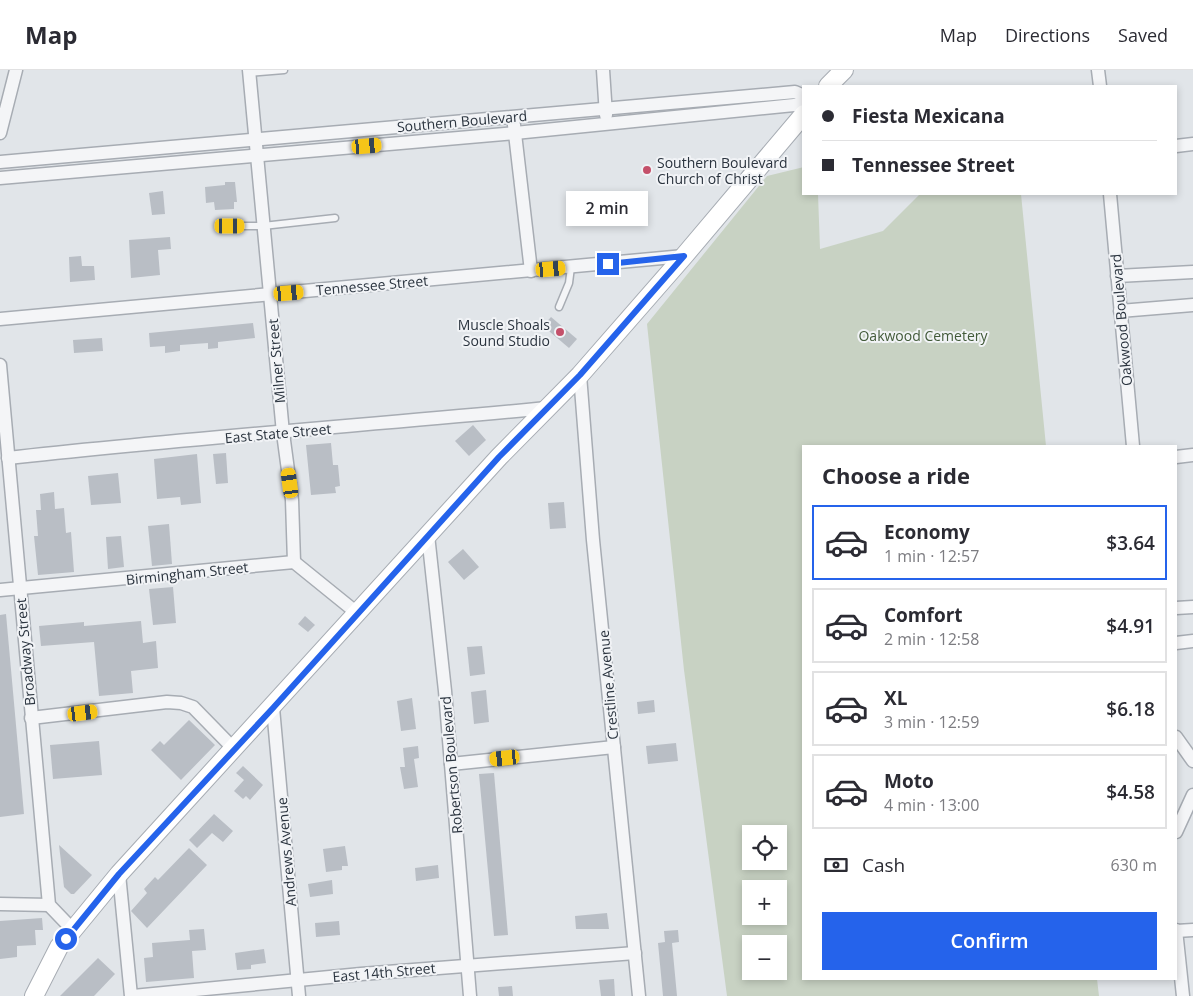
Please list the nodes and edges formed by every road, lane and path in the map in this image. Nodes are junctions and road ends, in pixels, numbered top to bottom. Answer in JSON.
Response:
{"nodes":[{"id":1,"x":16,"y":70,"type":"edge"},
{"id":2,"x":284,"y":70,"type":"edge"},
{"id":3,"x":603,"y":70,"type":"edge"},
{"id":4,"x":844,"y":70,"type":"edge"},
{"id":5,"x":1098,"y":70,"type":"edge"},
{"id":6,"x":249,"y":72,"type":"edge"},
{"id":7,"x":829,"y":85,"type":"edge"},
{"id":8,"x":1100,"y":85,"type":"edge"},
{"id":9,"x":802,"y":95,"type":"edge"},
{"id":10,"x":802,"y":104,"type":"edge"},
{"id":11,"x":605,"y":108,"type":"junction"},
{"id":12,"x":802,"y":116,"type":"edge"},
{"id":13,"x":513,"y":117,"type":"junction"},
{"id":14,"x":607,"y":124,"type":"junction"},
{"id":15,"x":0,"y":133,"type":"edge"},
{"id":16,"x":515,"y":133,"type":"junction"},
{"id":17,"x":254,"y":139,"type":"junction"},
{"id":18,"x":1193,"y":144,"type":"edge"},
{"id":19,"x":1177,"y":146,"type":"edge"},
{"id":20,"x":256,"y":157,"type":"junction"},
{"id":21,"x":0,"y":162,"type":"edge"},
{"id":22,"x":0,"y":178,"type":"edge"},
{"id":23,"x":1110,"y":195,"type":"edge"},
{"id":24,"x":335,"y":218,"type":"dead end"},
{"id":25,"x":230,"y":226,"type":"dead end"},
{"id":26,"x":263,"y":226,"type":"junction"},
{"id":27,"x":684,"y":256,"type":"junction"},
{"id":28,"x":571,"y":267,"type":"junction"},
{"id":29,"x":532,"y":271,"type":"junction"},
{"id":30,"x":1193,"y":272,"type":"edge"},
{"id":31,"x":1117,"y":276,"type":"junction"},
{"id":32,"x":270,"y":294,"type":"junction"},
{"id":33,"x":1193,"y":305,"type":"edge"},
{"id":34,"x":559,"y":307,"type":"dead end"},
{"id":35,"x":1120,"y":311,"type":"junction"},
{"id":36,"x":0,"y":318,"type":"edge"},
{"id":37,"x":0,"y":365,"type":"edge"},
{"id":38,"x":580,"y":375,"type":"junction"},
{"id":39,"x":548,"y":408,"type":"junction"},
{"id":40,"x":283,"y":433,"type":"junction"},
{"id":41,"x":1133,"y":445,"type":"edge"},
{"id":42,"x":1193,"y":455,"type":"edge"},
{"id":43,"x":1177,"y":457,"type":"edge"},
{"id":44,"x":8,"y":458,"type":"junction"},
{"id":45,"x":428,"y":535,"type":"junction"},
{"id":46,"x":294,"y":562,"type":"junction"},
{"id":47,"x":20,"y":588,"type":"junction"},
{"id":48,"x":0,"y":590,"type":"edge"},
{"id":49,"x":1193,"y":607,"type":"edge"},
{"id":50,"x":1177,"y":608,"type":"edge"},
{"id":51,"x":357,"y":613,"type":"junction"},
{"id":52,"x":1193,"y":641,"type":"edge"},
{"id":53,"x":1177,"y":643,"type":"edge"},
{"id":54,"x":273,"y":708,"type":"junction"},
{"id":55,"x":31,"y":718,"type":"junction"},
{"id":56,"x":1177,"y":738,"type":"edge"},
{"id":57,"x":614,"y":747,"type":"junction"},
{"id":58,"x":234,"y":749,"type":"junction"},
{"id":59,"x":1193,"y":761,"type":"edge"},
{"id":60,"x":451,"y":764,"type":"junction"},
{"id":61,"x":1193,"y":795,"type":"edge"},
{"id":62,"x":1177,"y":830,"type":"edge"},
{"id":63,"x":119,"y":874,"type":"junction"},
{"id":64,"x":0,"y":904,"type":"edge"},
{"id":65,"x":49,"y":905,"type":"junction"},
{"id":66,"x":73,"y":930,"type":"junction"},
{"id":67,"x":1193,"y":930,"type":"edge"},
{"id":68,"x":1177,"y":931,"type":"edge"},
{"id":69,"x":1177,"y":939,"type":"edge"},
{"id":70,"x":634,"y":953,"type":"junction"},
{"id":71,"x":1193,"y":963,"type":"edge"},
{"id":72,"x":1180,"y":964,"type":"junction"},
{"id":73,"x":466,"y":965,"type":"junction"},
{"id":74,"x":297,"y":980,"type":"junction"},
{"id":75,"x":219,"y":992,"type":"edge"},
{"id":76,"x":34,"y":996,"type":"edge"},
{"id":77,"x":132,"y":996,"type":"edge"},
{"id":78,"x":299,"y":996,"type":"edge"},
{"id":79,"x":470,"y":996,"type":"edge"},
{"id":80,"x":639,"y":996,"type":"edge"},
{"id":81,"x":1183,"y":996,"type":"edge"}],
"edges":[{"from":1,"to":15,"type":"street"},
{"from":2,"to":6,"type":"lane"},
{"from":3,"to":11,"type":"street"},
{"from":4,"to":7,"type":"main road"},
{"from":5,"to":8,"type":"street"},
{"from":6,"to":17,"type":"street","name":"Milner Street"},
{"from":9,"to":11,"type":"street","name":"Southern Boulevard"},
{"from":10,"to":14,"type":"street","name":"Southern Boulevard"},
{"from":11,"to":13,"type":"street","name":"Southern Boulevard"},
{"from":11,"to":14,"type":"street"},
{"from":12,"to":27,"type":"main road"},
{"from":13,"to":16,"type":"street"},
{"from":13,"to":17,"type":"street","name":"Southern Boulevard"},
{"from":14,"to":16,"type":"street","name":"Southern Boulevard"},
{"from":16,"to":20,"type":"street","name":"Southern Boulevard"},
{"from":16,"to":29,"type":"street"},
{"from":17,"to":20,"type":"street","name":"Milner Street"},
{"from":17,"to":21,"type":"street","name":"Southern Boulevard"},
{"from":18,"to":19,"type":"street"},
{"from":20,"to":22,"type":"street","name":"Southern Boulevard"},
{"from":20,"to":26,"type":"street","name":"Milner Street"},
{"from":23,"to":31,"type":"street","name":"Oakwood Boulevard"},
{"from":24,"to":26,"type":"lane"},
{"from":25,"to":26,"type":"lane"},
{"from":26,"to":32,"type":"street","name":"Milner Street"},
{"from":27,"to":28,"type":"street","name":"Tennessee Street"},
{"from":27,"to":38,"type":"main road"},
{"from":28,"to":29,"type":"street","name":"Tennessee Street"},
{"from":28,"to":34,"type":"lane"},
{"from":29,"to":32,"type":"street","name":"Tennessee Street"},
{"from":30,"to":31,"type":"street"},
{"from":31,"to":35,"type":"street","name":"Oakwood Boulevard"},
{"from":32,"to":36,"type":"street","name":"Tennessee Street"},
{"from":32,"to":40,"type":"street","name":"Milner Street"},
{"from":33,"to":35,"type":"street"},
{"from":35,"to":41,"type":"street","name":"Oakwood Boulevard"},
{"from":37,"to":44,"type":"street","name":"Broadway Street"},
{"from":38,"to":39,"type":"main road"},
{"from":38,"to":57,"type":"street","name":"Crestline Avenue"},
{"from":39,"to":40,"type":"street","name":"East State Street"},
{"from":39,"to":45,"type":"main road"},
{"from":40,"to":44,"type":"street","name":"East State Street"},
{"from":40,"to":46,"type":"street","name":"Milner Street"},
{"from":42,"to":43,"type":"street"},
{"from":44,"to":47,"type":"street","name":"Broadway Street"},
{"from":45,"to":51,"type":"main road"},
{"from":45,"to":60,"type":"street","name":"Robertson Boulevard"},
{"from":46,"to":47,"type":"street","name":"Birmingham Street"},
{"from":46,"to":51,"type":"street"},
{"from":47,"to":48,"type":"street","name":"Birmingham Street"},
{"from":47,"to":55,"type":"street","name":"Broadway Street"},
{"from":49,"to":50,"type":"street"},
{"from":51,"to":54,"type":"main road"},
{"from":52,"to":53,"type":"street"},
{"from":54,"to":58,"type":"main road"},
{"from":54,"to":74,"type":"street","name":"Andrews Avenue"},
{"from":55,"to":58,"type":"street"},
{"from":55,"to":65,"type":"street","name":"Broadway Street"},
{"from":56,"to":59,"type":"street"},
{"from":57,"to":60,"type":"street"},
{"from":57,"to":70,"type":"street","name":"Crestline Avenue"},
{"from":58,"to":63,"type":"main road"},
{"from":60,"to":73,"type":"street","name":"Robertson Boulevard"},
{"from":61,"to":62,"type":"street"},
{"from":63,"to":66,"type":"main road"},
{"from":63,"to":77,"type":"street"},
{"from":64,"to":65,"type":"street"},
{"from":65,"to":66,"type":"street"},
{"from":66,"to":76,"type":"main road"},
{"from":67,"to":68,"type":"street"},
{"from":69,"to":72,"type":"street"},
{"from":70,"to":73,"type":"street","name":"East 14th Street"},
{"from":70,"to":80,"type":"street","name":"Crestline Avenue"},
{"from":71,"to":72,"type":"street"},
{"from":72,"to":81,"type":"street"},
{"from":73,"to":74,"type":"street","name":"East 14th Street"},
{"from":73,"to":79,"type":"street","name":"Robertson Boulevard"},
{"from":74,"to":75,"type":"street","name":"East 14th Street"},
{"from":74,"to":78,"type":"street","name":"Andrews Avenue"},
{"from":75,"to":77,"type":"street","name":"East 14th Street"}]}
